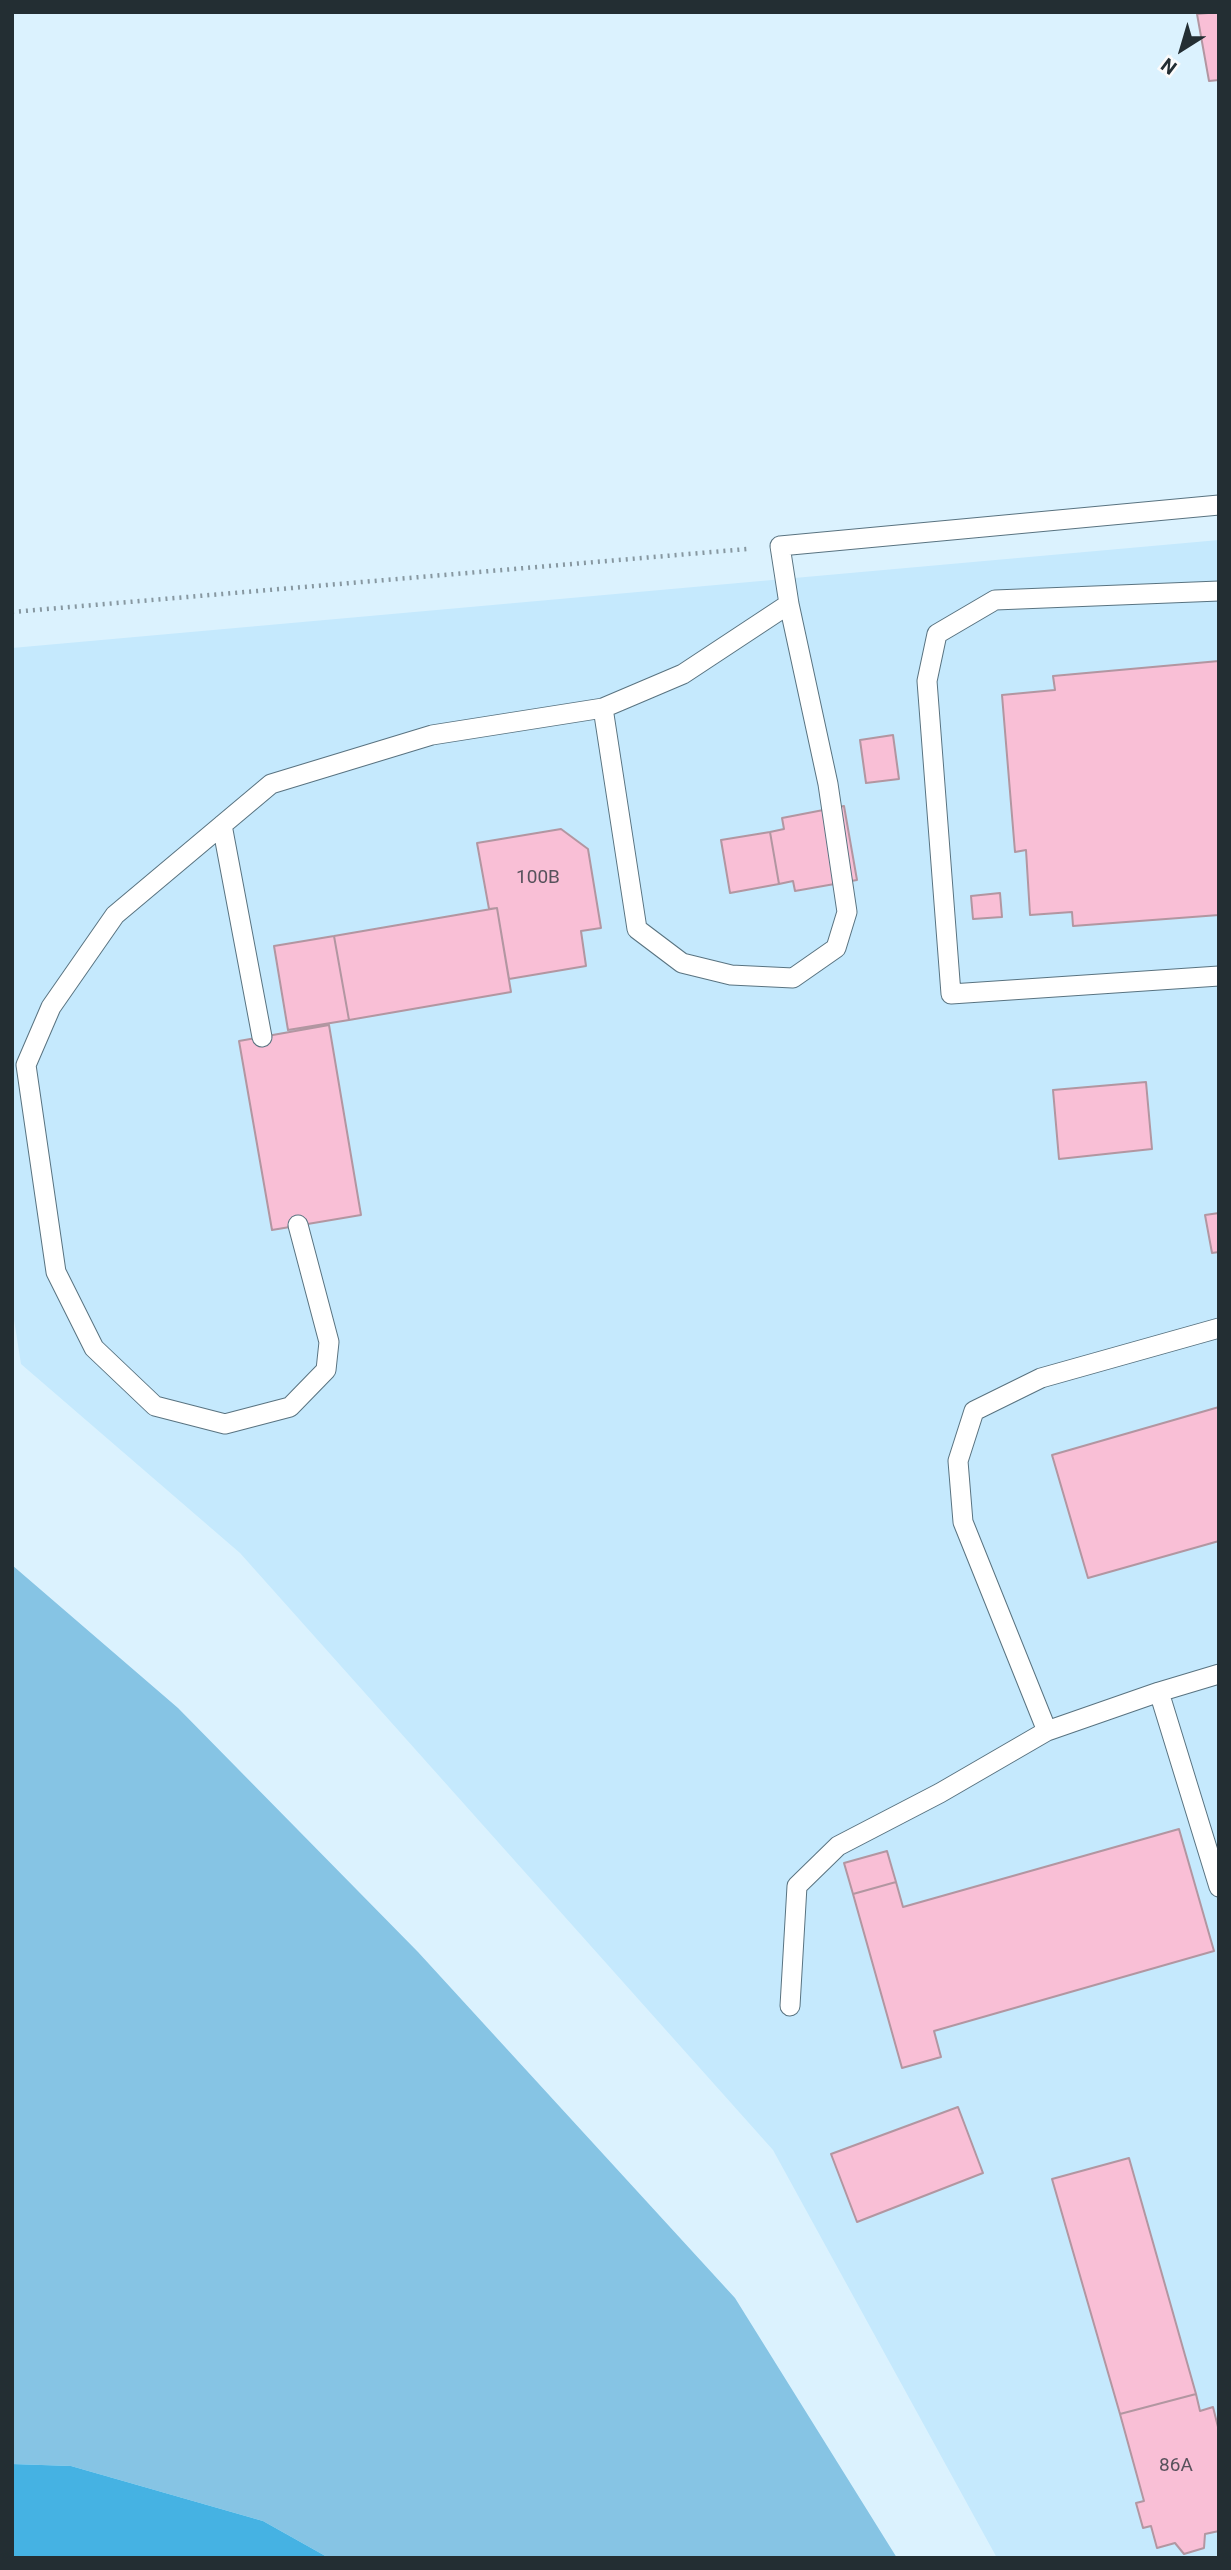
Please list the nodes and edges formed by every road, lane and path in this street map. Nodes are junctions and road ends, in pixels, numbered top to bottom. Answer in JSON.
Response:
{"nodes":[{"id":1,"x":1219,"y":505,"type":"edge"},
{"id":2,"x":780,"y":546,"type":"junction"},
{"id":3,"x":1219,"y":590,"type":"edge"},
{"id":4,"x":789,"y":604,"type":"junction"},
{"id":5,"x":12,"y":611,"type":"edge"},
{"id":6,"x":603,"y":708,"type":"junction"},
{"id":7,"x":222,"y":825,"type":"junction"},
{"id":8,"x":1219,"y":976,"type":"edge"},
{"id":9,"x":262,"y":1037,"type":"dead end"},
{"id":10,"x":298,"y":1226,"type":"dead end"},
{"id":11,"x":1219,"y":1328,"type":"edge"},
{"id":12,"x":1219,"y":1674,"type":"edge"},
{"id":13,"x":1159,"y":1692,"type":"junction"},
{"id":14,"x":1046,"y":1731,"type":"junction"},
{"id":15,"x":1219,"y":1887,"type":"edge"},
{"id":16,"x":790,"y":2006,"type":"dead end"}],
"edges":[{"from":1,"to":2,"type":"lane"},
{"from":2,"to":4,"type":"lane"},
{"from":2,"to":5,"type":"path"},
{"from":3,"to":8,"type":"lane"},
{"from":4,"to":6,"type":"lane"},
{"from":4,"to":6,"type":"lane"},
{"from":6,"to":7,"type":"lane"},
{"from":7,"to":9,"type":"lane"},
{"from":7,"to":10,"type":"lane"},
{"from":11,"to":14,"type":"lane"},
{"from":12,"to":13,"type":"lane"},
{"from":13,"to":14,"type":"lane"},
{"from":13,"to":15,"type":"lane"},
{"from":14,"to":16,"type":"lane"}]}
